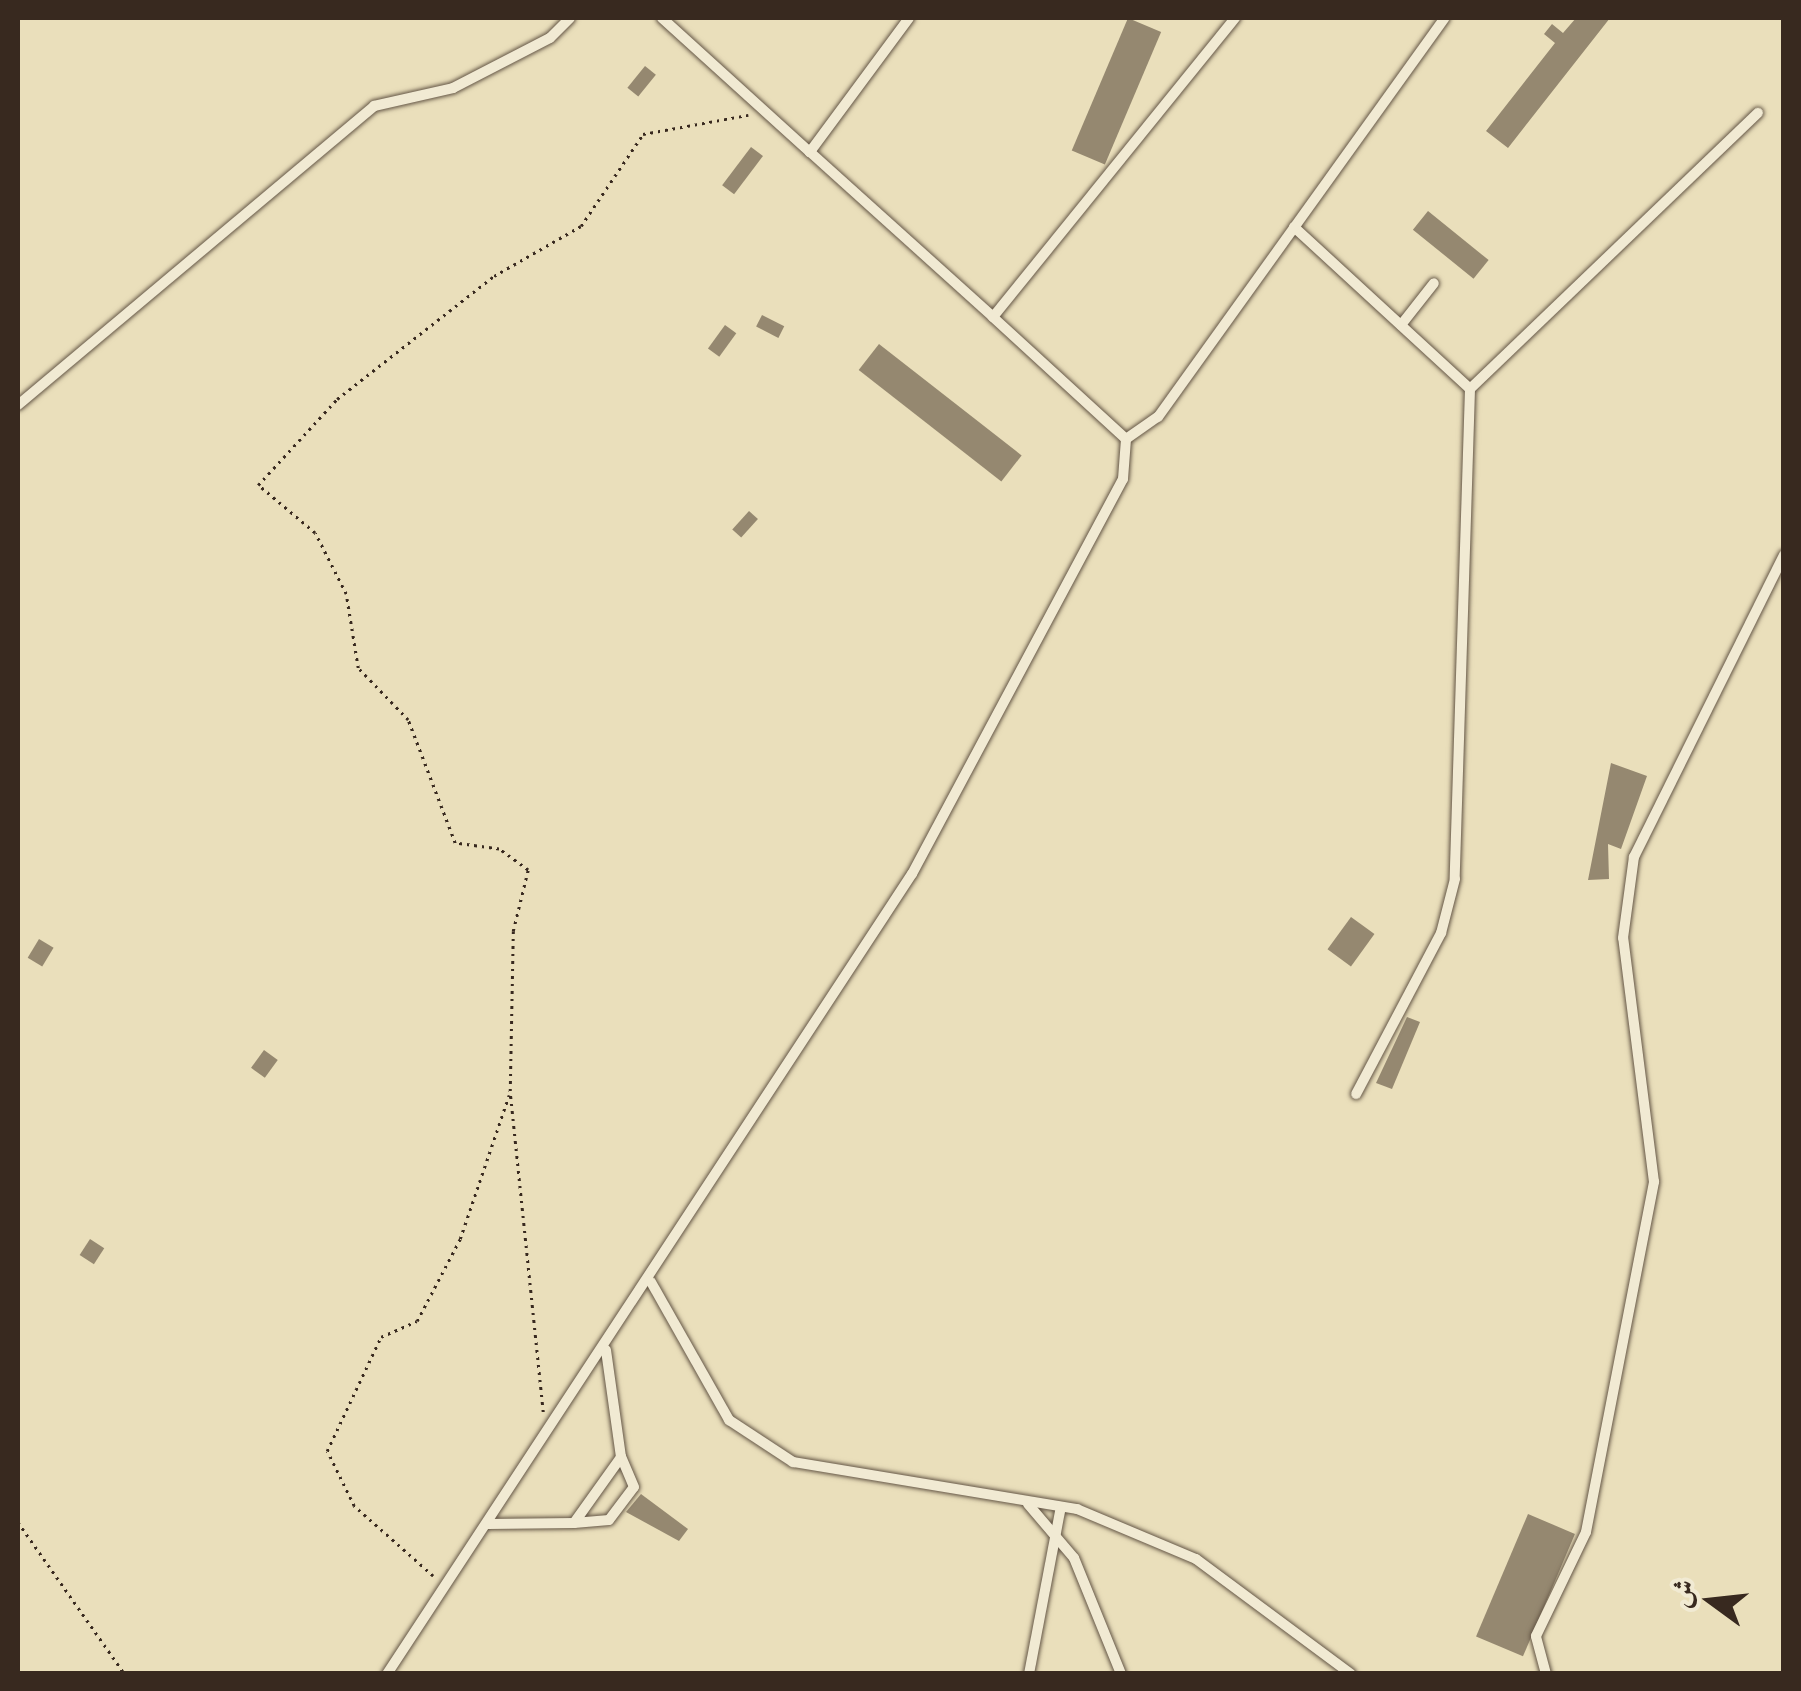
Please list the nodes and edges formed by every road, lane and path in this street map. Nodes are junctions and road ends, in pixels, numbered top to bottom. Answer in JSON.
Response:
{"nodes":[{"id":1,"x":570,"y":18,"type":"edge"},
{"id":2,"x":662,"y":18,"type":"edge"},
{"id":3,"x":909,"y":18,"type":"edge"},
{"id":4,"x":1235,"y":18,"type":"edge"},
{"id":5,"x":1439,"y":21,"type":"edge"},
{"id":6,"x":766,"y":112,"type":"junction"},
{"id":7,"x":1758,"y":113,"type":"dead end"},
{"id":8,"x":810,"y":152,"type":"junction"},
{"id":9,"x":1294,"y":227,"type":"junction"},
{"id":10,"x":1434,"y":283,"type":"dead end"},
{"id":11,"x":993,"y":317,"type":"junction"},
{"id":12,"x":1401,"y":325,"type":"junction"},
{"id":13,"x":1470,"y":389,"type":"junction"},
{"id":14,"x":18,"y":404,"type":"edge"},
{"id":15,"x":1126,"y":439,"type":"junction"},
{"id":16,"x":1784,"y":555,"type":"edge"},
{"id":17,"x":510,"y":1092,"type":"junction"},
{"id":18,"x":1356,"y":1094,"type":"dead end"},
{"id":19,"x":651,"y":1282,"type":"junction"},
{"id":20,"x":606,"y":1349,"type":"junction"},
{"id":21,"x":545,"y":1438,"type":"junction"},
{"id":22,"x":621,"y":1457,"type":"junction"},
{"id":23,"x":1027,"y":1503,"type":"junction"},
{"id":24,"x":1061,"y":1507,"type":"junction"},
{"id":25,"x":18,"y":1522,"type":"edge"},
{"id":26,"x":574,"y":1523,"type":"junction"},
{"id":27,"x":488,"y":1524,"type":"junction"},
{"id":28,"x":1057,"y":1538,"type":"junction"},
{"id":29,"x":445,"y":1588,"type":"junction"},
{"id":30,"x":125,"y":1674,"type":"edge"},
{"id":31,"x":387,"y":1674,"type":"edge"},
{"id":32,"x":1029,"y":1674,"type":"edge"},
{"id":33,"x":1122,"y":1674,"type":"edge"},
{"id":34,"x":1351,"y":1674,"type":"edge"},
{"id":35,"x":1546,"y":1674,"type":"edge"}],
"edges":[{"from":1,"to":14,"type":"lane"},
{"from":2,"to":6,"type":"lane"},
{"from":3,"to":8,"type":"lane"},
{"from":4,"to":11,"type":"lane"},
{"from":5,"to":9,"type":"lane"},
{"from":6,"to":8,"type":"lane"},
{"from":6,"to":17,"type":"path"},
{"from":7,"to":13,"type":"lane"},
{"from":8,"to":11,"type":"lane"},
{"from":9,"to":12,"type":"lane"},
{"from":9,"to":15,"type":"lane"},
{"from":10,"to":12,"type":"lane"},
{"from":11,"to":15,"type":"lane"},
{"from":12,"to":13,"type":"lane"},
{"from":13,"to":18,"type":"lane"},
{"from":15,"to":19,"type":"lane"},
{"from":16,"to":35,"type":"lane"},
{"from":17,"to":21,"type":"path"},
{"from":17,"to":29,"type":"path"},
{"from":19,"to":20,"type":"lane"},
{"from":19,"to":23,"type":"lane"},
{"from":20,"to":21,"type":"lane"},
{"from":20,"to":22,"type":"lane"},
{"from":21,"to":27,"type":"lane"},
{"from":22,"to":26,"type":"lane"},
{"from":22,"to":26,"type":"lane"},
{"from":23,"to":24,"type":"lane"},
{"from":23,"to":28,"type":"lane"},
{"from":24,"to":28,"type":"lane"},
{"from":24,"to":34,"type":"lane"},
{"from":25,"to":30,"type":"path"},
{"from":26,"to":27,"type":"lane"},
{"from":27,"to":29,"type":"lane"},
{"from":28,"to":32,"type":"lane"},
{"from":28,"to":33,"type":"lane"},
{"from":29,"to":31,"type":"lane"}]}
